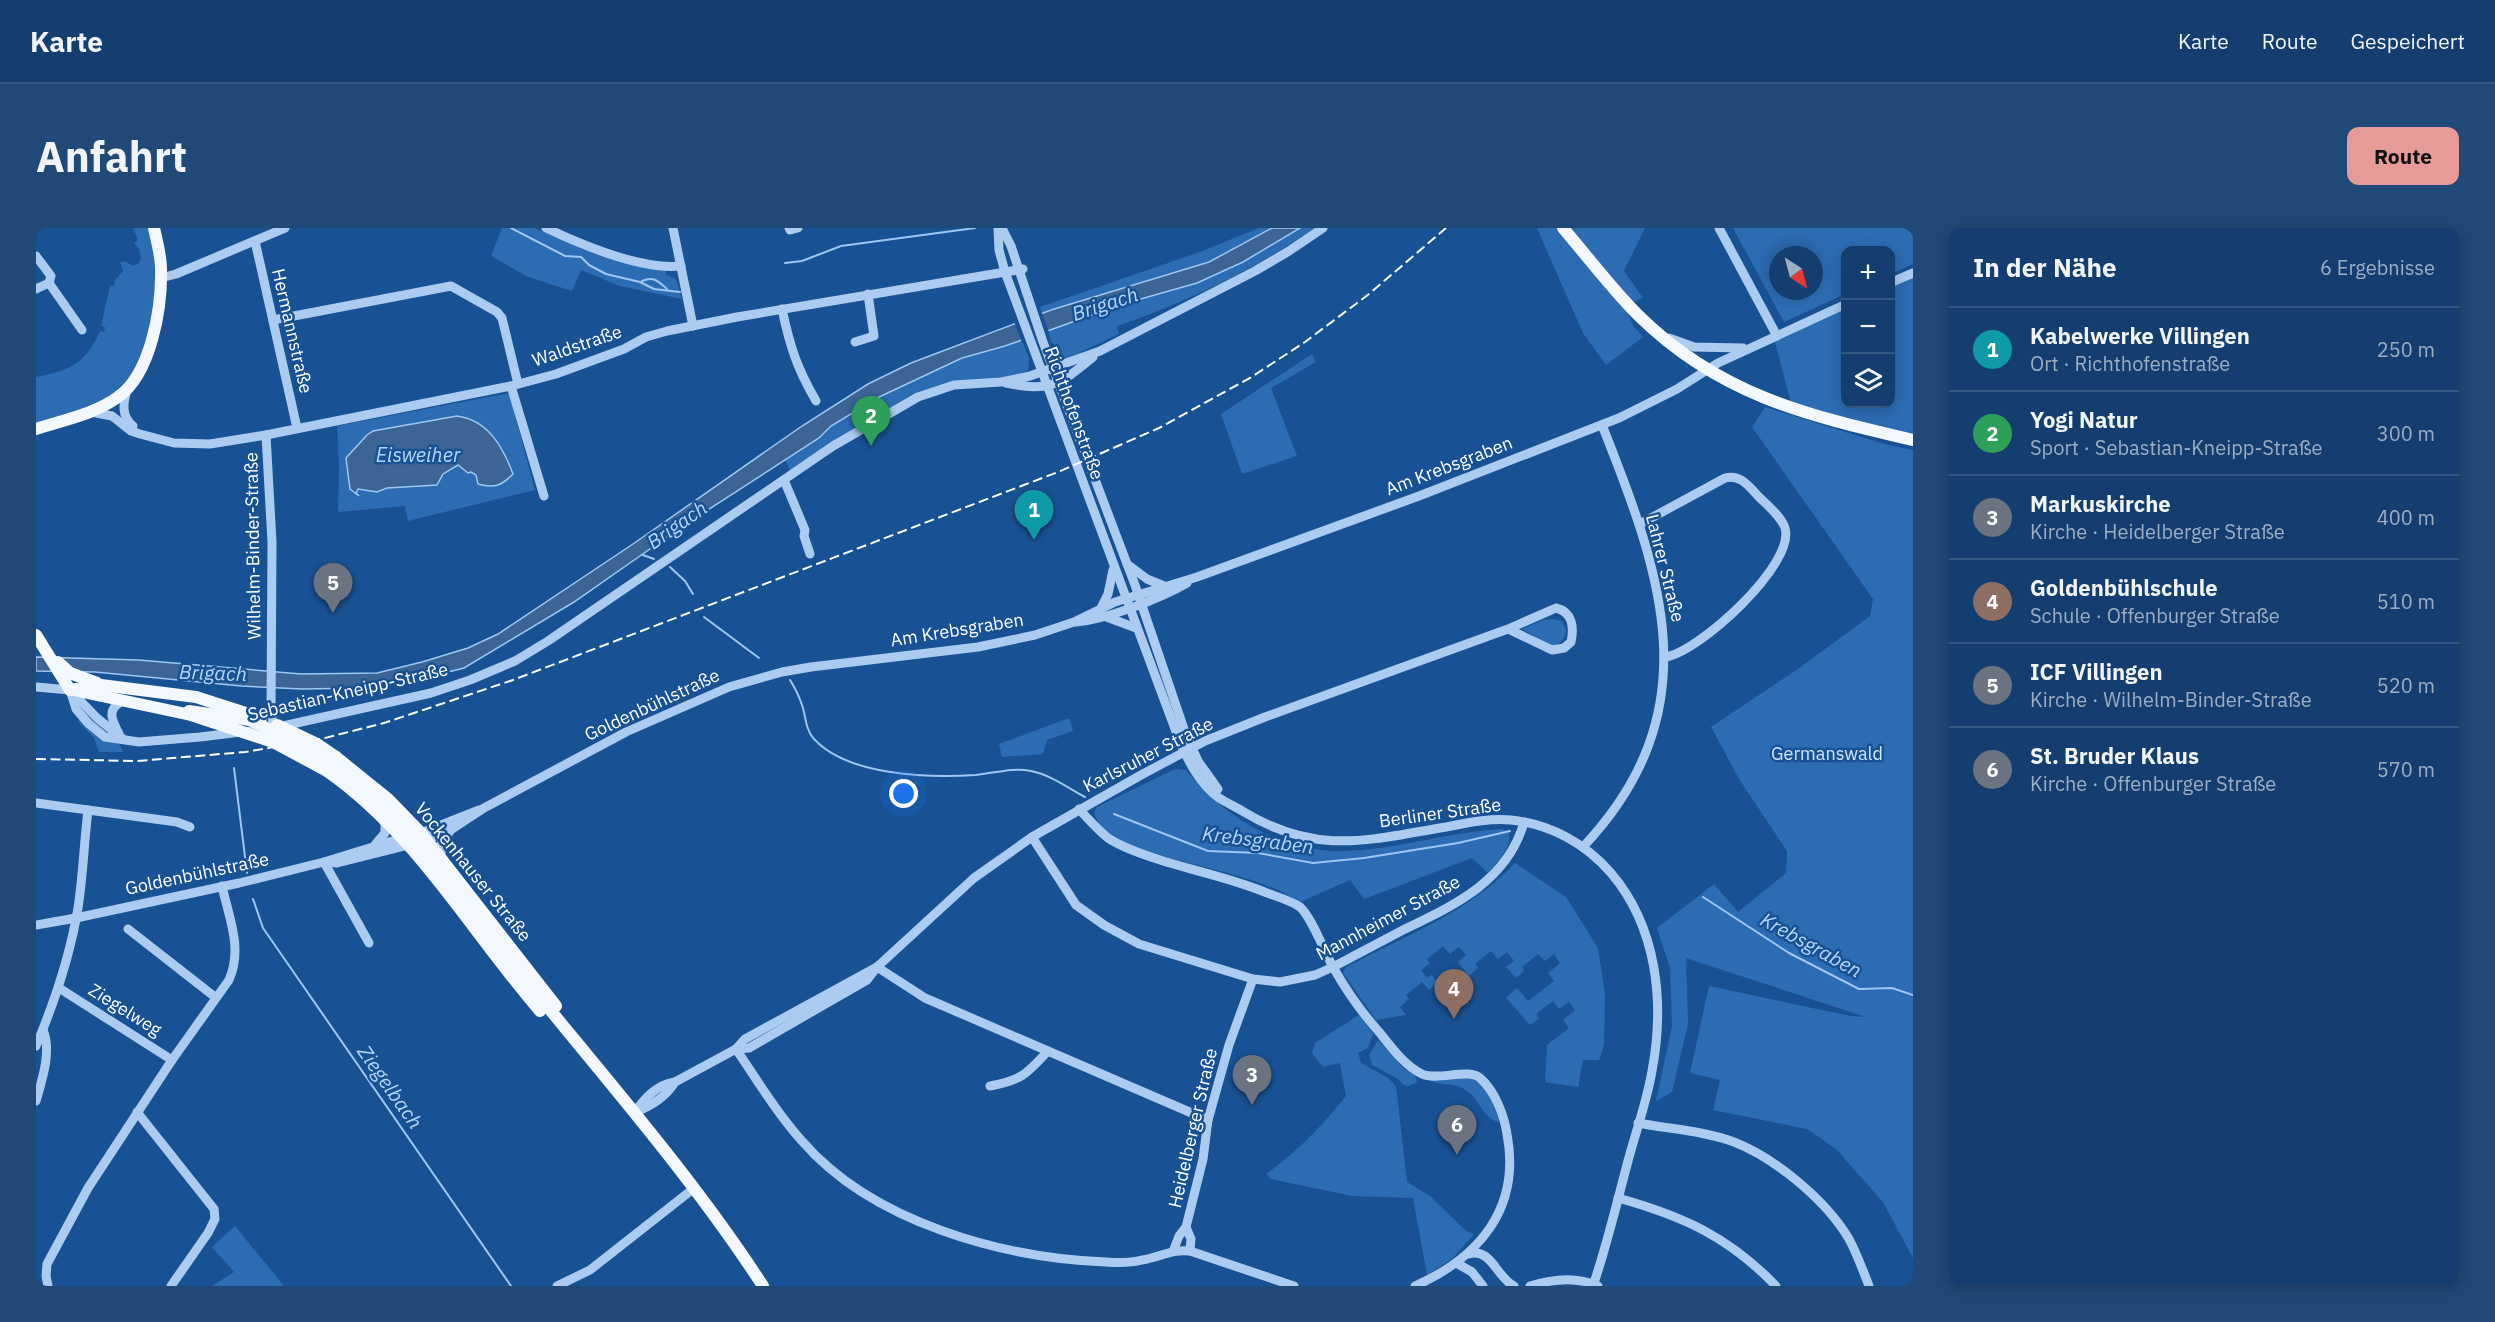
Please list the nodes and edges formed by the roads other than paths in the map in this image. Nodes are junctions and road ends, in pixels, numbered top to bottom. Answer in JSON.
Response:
{"nodes":[{"id":1,"x":154,"y":228,"type":"edge"},
{"id":2,"x":285,"y":228,"type":"edge"},
{"id":3,"x":546,"y":228,"type":"edge"},
{"id":4,"x":673,"y":228,"type":"edge"},
{"id":5,"x":789,"y":228,"type":"edge"},
{"id":6,"x":798,"y":228,"type":"edge"},
{"id":7,"x":998,"y":228,"type":"edge"},
{"id":8,"x":1002,"y":228,"type":"edge"},
{"id":9,"x":1323,"y":228,"type":"edge"},
{"id":10,"x":1563,"y":228,"type":"edge"},
{"id":11,"x":1719,"y":228,"type":"edge"},
{"id":12,"x":255,"y":241,"type":"junction"},
{"id":13,"x":36,"y":256,"type":"edge"},
{"id":14,"x":681,"y":266,"type":"junction"},
{"id":15,"x":1021,"y":269,"type":"junction"},
{"id":16,"x":1005,"y":272,"type":"junction"},
{"id":17,"x":1913,"y":273,"type":"edge"},
{"id":18,"x":161,"y":278,"type":"junction"},
{"id":19,"x":1895,"y":281,"type":"edge"},
{"id":20,"x":49,"y":283,"type":"junction"},
{"id":21,"x":36,"y":289,"type":"edge"},
{"id":22,"x":868,"y":294,"type":"junction"},
{"id":23,"x":1841,"y":306,"type":"edge"},
{"id":24,"x":782,"y":309,"type":"junction"},
{"id":25,"x":273,"y":321,"type":"junction"},
{"id":26,"x":693,"y":326,"type":"junction"},
{"id":27,"x":82,"y":330,"type":"dead end"},
{"id":28,"x":1661,"y":336,"type":"junction"},
{"id":29,"x":1777,"y":336,"type":"junction"},
{"id":30,"x":855,"y":342,"type":"dead end"},
{"id":31,"x":1749,"y":348,"type":"junction"},
{"id":32,"x":1100,"y":351,"type":"junction"},
{"id":33,"x":1054,"y":368,"type":"junction"},
{"id":34,"x":1706,"y":370,"type":"junction"},
{"id":35,"x":1042,"y":372,"type":"junction"},
{"id":36,"x":1001,"y":382,"type":"junction"},
{"id":37,"x":1058,"y":382,"type":"junction"},
{"id":38,"x":515,"y":385,"type":"junction"},
{"id":39,"x":1046,"y":387,"type":"junction"},
{"id":40,"x":128,"y":390,"type":"junction"},
{"id":41,"x":816,"y":401,"type":"dead end"},
{"id":42,"x":88,"y":412,"type":"junction"},
{"id":43,"x":1602,"y":425,"type":"junction"},
{"id":44,"x":297,"y":428,"type":"junction"},
{"id":45,"x":36,"y":429,"type":"edge"},
{"id":46,"x":147,"y":435,"type":"junction"},
{"id":47,"x":266,"y":435,"type":"junction"},
{"id":48,"x":1913,"y":440,"type":"edge"},
{"id":49,"x":784,"y":480,"type":"junction"},
{"id":50,"x":544,"y":496,"type":"dead end"},
{"id":51,"x":1640,"y":524,"type":"junction"},
{"id":52,"x":810,"y":554,"type":"dead end"},
{"id":53,"x":1127,"y":563,"type":"junction"},
{"id":54,"x":1114,"y":568,"type":"junction"},
{"id":55,"x":1197,"y":577,"type":"junction"},
{"id":56,"x":1164,"y":586,"type":"junction"},
{"id":57,"x":1139,"y":599,"type":"junction"},
{"id":58,"x":1127,"y":603,"type":"junction"},
{"id":59,"x":1102,"y":612,"type":"junction"},
{"id":60,"x":1136,"y":628,"type":"junction"},
{"id":61,"x":1508,"y":629,"type":"junction"},
{"id":62,"x":36,"y":635,"type":"edge"},
{"id":63,"x":45,"y":650,"type":"junction"},
{"id":64,"x":1665,"y":657,"type":"junction"},
{"id":65,"x":844,"y":662,"type":"joint"},
{"id":66,"x":101,"y":685,"type":"junction"},
{"id":67,"x":36,"y":687,"type":"edge"},
{"id":68,"x":70,"y":690,"type":"junction"},
{"id":69,"x":122,"y":701,"type":"junction"},
{"id":70,"x":191,"y":707,"type":"junction"},
{"id":71,"x":274,"y":728,"type":"junction"},
{"id":72,"x":122,"y":738,"type":"junction"},
{"id":73,"x":1188,"y":750,"type":"junction"},
{"id":74,"x":36,"y":803,"type":"edge"},
{"id":75,"x":484,"y":808,"type":"junction"},
{"id":76,"x":1079,"y":809,"type":"junction"},
{"id":77,"x":88,"y":810,"type":"junction"},
{"id":78,"x":385,"y":821,"type":"junction"},
{"id":79,"x":1524,"y":822,"type":"junction"},
{"id":80,"x":190,"y":827,"type":"dead end"},
{"id":81,"x":452,"y":829,"type":"junction"},
{"id":82,"x":423,"y":836,"type":"junction"},
{"id":83,"x":1032,"y":837,"type":"junction"},
{"id":84,"x":406,"y":841,"type":"junction"},
{"id":85,"x":374,"y":846,"type":"junction"},
{"id":86,"x":1583,"y":847,"type":"junction"},
{"id":87,"x":441,"y":859,"type":"junction"},
{"id":88,"x":324,"y":862,"type":"junction"},
{"id":89,"x":222,"y":886,"type":"junction"},
{"id":90,"x":76,"y":918,"type":"junction"},
{"id":91,"x":36,"y":925,"type":"edge"},
{"id":92,"x":128,"y":929,"type":"dead end"},
{"id":93,"x":369,"y":943,"type":"dead end"},
{"id":94,"x":877,"y":967,"type":"junction"},
{"id":95,"x":1333,"y":967,"type":"junction"},
{"id":96,"x":1253,"y":979,"type":"junction"},
{"id":97,"x":59,"y":988,"type":"junction"},
{"id":98,"x":215,"y":998,"type":"junction"},
{"id":99,"x":42,"y":1030,"type":"junction"},
{"id":100,"x":578,"y":1045,"type":"junction"},
{"id":101,"x":36,"y":1046,"type":"edge"},
{"id":102,"x":736,"y":1049,"type":"junction"},
{"id":103,"x":1047,"y":1052,"type":"junction"},
{"id":104,"x":172,"y":1060,"type":"junction"},
{"id":105,"x":990,"y":1086,"type":"dead end"},
{"id":106,"x":36,"y":1101,"type":"edge"},
{"id":107,"x":137,"y":1112,"type":"junction"},
{"id":108,"x":634,"y":1113,"type":"junction"},
{"id":109,"x":1208,"y":1120,"type":"junction"},
{"id":110,"x":1638,"y":1123,"type":"junction"},
{"id":111,"x":693,"y":1189,"type":"junction"},
{"id":112,"x":1618,"y":1198,"type":"junction"},
{"id":113,"x":1186,"y":1227,"type":"junction"},
{"id":114,"x":1174,"y":1249,"type":"junction"},
{"id":115,"x":1190,"y":1251,"type":"junction"},
{"id":116,"x":1469,"y":1254,"type":"junction"},
{"id":117,"x":1458,"y":1264,"type":"junction"},
{"id":118,"x":1595,"y":1285,"type":"edge"},
{"id":119,"x":48,"y":1286,"type":"edge"},
{"id":120,"x":171,"y":1286,"type":"edge"},
{"id":121,"x":557,"y":1286,"type":"edge"},
{"id":122,"x":763,"y":1286,"type":"edge"},
{"id":123,"x":1294,"y":1286,"type":"edge"},
{"id":124,"x":1415,"y":1286,"type":"edge"},
{"id":125,"x":1484,"y":1286,"type":"edge"},
{"id":126,"x":1514,"y":1286,"type":"edge"},
{"id":127,"x":1530,"y":1286,"type":"edge"},
{"id":128,"x":1776,"y":1286,"type":"edge"},
{"id":129,"x":1869,"y":1286,"type":"edge"}],
"edges":[{"from":1,"to":18,"type":"main road"},
{"from":2,"to":12,"type":"street"},
{"from":3,"to":14,"type":"street"},
{"from":4,"to":14,"type":"street"},
{"from":5,"to":6,"type":"street"},
{"from":7,"to":16,"type":"street","name":"Richthofenstraße"},
{"from":8,"to":15,"type":"street","name":"Richthofenstraße"},
{"from":9,"to":32,"type":"street","name":"Sebastian-Kneipp-Straße"},
{"from":10,"to":28,"type":"main road"},
{"from":11,"to":29,"type":"street"},
{"from":12,"to":18,"type":"street"},
{"from":12,"to":25,"type":"street","name":"Hermannstraße"},
{"from":13,"to":20,"type":"street"},
{"from":14,"to":26,"type":"street"},
{"from":15,"to":16,"type":"street","name":"Waldstraße"},
{"from":15,"to":33,"type":"street","name":"Richthofenstraße"},
{"from":16,"to":22,"type":"street","name":"Waldstraße"},
{"from":16,"to":35,"type":"street","name":"Richthofenstraße"},
{"from":17,"to":19,"type":"street"},
{"from":18,"to":40,"type":"main road"},
{"from":20,"to":21,"type":"street"},
{"from":20,"to":27,"type":"street"},
{"from":22,"to":24,"type":"street","name":"Waldstraße"},
{"from":22,"to":30,"type":"street"},
{"from":23,"to":29,"type":"street","name":"Am Krebsgraben"},
{"from":24,"to":26,"type":"street","name":"Waldstraße"},
{"from":24,"to":41,"type":"street"},
{"from":25,"to":38,"type":"street"},
{"from":25,"to":44,"type":"street","name":"Hermannstraße"},
{"from":26,"to":38,"type":"street","name":"Waldstraße"},
{"from":28,"to":31,"type":"street"},
{"from":28,"to":34,"type":"main road"},
{"from":29,"to":31,"type":"street","name":"Am Krebsgraben"},
{"from":31,"to":34,"type":"street","name":"Am Krebsgraben"},
{"from":32,"to":33,"type":"street","name":"Sebastian-Kneipp-Straße"},
{"from":32,"to":37,"type":"street","name":"Sebastian-Kneipp-Straße"},
{"from":33,"to":35,"type":"street","name":"Sebastian-Kneipp-Straße"},
{"from":33,"to":37,"type":"street","name":"Richthofenstraße"},
{"from":34,"to":43,"type":"street","name":"Am Krebsgraben"},
{"from":34,"to":48,"type":"main road"},
{"from":35,"to":36,"type":"street","name":"Sebastian-Kneipp-Straße"},
{"from":35,"to":39,"type":"street","name":"Richthofenstraße"},
{"from":36,"to":39,"type":"street","name":"Sebastian-Kneipp-Straße"},
{"from":36,"to":49,"type":"street","name":"Sebastian-Kneipp-Straße"},
{"from":37,"to":39,"type":"street","name":"Sebastian-Kneipp-Straße"},
{"from":37,"to":53,"type":"street","name":"Richthofenstraße"},
{"from":38,"to":44,"type":"street","name":"Waldstraße"},
{"from":38,"to":50,"type":"street"},
{"from":39,"to":54,"type":"street","name":"Richthofenstraße"},
{"from":40,"to":42,"type":"main road"},
{"from":40,"to":46,"type":"street","name":"Waldstraße"},
{"from":42,"to":45,"type":"main road"},
{"from":42,"to":46,"type":"street","name":"Waldstraße"},
{"from":43,"to":51,"type":"street","name":"Lahrer Straße"},
{"from":43,"to":55,"type":"street","name":"Am Krebsgraben"},
{"from":44,"to":47,"type":"street","name":"Waldstraße"},
{"from":46,"to":47,"type":"street","name":"Waldstraße"},
{"from":47,"to":71,"type":"street","name":"Wilhelm-Binder-Straße"},
{"from":49,"to":52,"type":"street"},
{"from":49,"to":71,"type":"street","name":"Sebastian-Kneipp-Straße"},
{"from":51,"to":64,"type":"street","name":"Lahrer Straße"},
{"from":51,"to":64,"type":"street"},
{"from":53,"to":56,"type":"street"},
{"from":53,"to":57,"type":"street","name":"Richthofenstraße"},
{"from":54,"to":58,"type":"street","name":"Richthofenstraße"},
{"from":54,"to":59,"type":"street"},
{"from":55,"to":56,"type":"street","name":"Am Krebsgraben"},
{"from":55,"to":57,"type":"street","name":"Am Krebsgraben"},
{"from":56,"to":57,"type":"street","name":"Am Krebsgraben"},
{"from":57,"to":58,"type":"street","name":"Am Krebsgraben"},
{"from":57,"to":73,"type":"street","name":"Berliner Straße"},
{"from":58,"to":59,"type":"street","name":"Am Krebsgraben"},
{"from":58,"to":60,"type":"street","name":"Berliner Straße"},
{"from":59,"to":60,"type":"street"},
{"from":59,"to":65,"type":"street","name":"Am Krebsgraben"},
{"from":60,"to":73,"type":"street","name":"Berliner Straße"},
{"from":61,"to":61,"type":"street","name":"Karlsruher Straße"},
{"from":61,"to":73,"type":"street","name":"Karlsruher Straße"},
{"from":62,"to":63,"type":"main road"},
{"from":63,"to":66,"type":"main road"},
{"from":63,"to":68,"type":"main road"},
{"from":64,"to":86,"type":"street","name":"Lahrer Straße"},
{"from":65,"to":75,"type":"street","name":"Goldenbühlstraße"},
{"from":66,"to":68,"type":"main road","name":"Vockenhauser Straße"},
{"from":66,"to":70,"type":"main road","name":"Vockenhauser Straße"},
{"from":67,"to":68,"type":"street"},
{"from":68,"to":69,"type":"main road","name":"Vockenhauser Straße"},
{"from":68,"to":72,"type":"street"},
{"from":69,"to":70,"type":"main road","name":"Vockenhauser Straße"},
{"from":69,"to":72,"type":"street"},
{"from":70,"to":78,"type":"main road","name":"Vockenhauser Straße","bridge":true},
{"from":70,"to":82,"type":"main road","name":"Vockenhauser Straße","bridge":true},
{"from":70,"to":100,"type":"main road","name":"Vockenhauser Straße","bridge":true},
{"from":71,"to":72,"type":"street","name":"Sebastian-Kneipp-Straße"},
{"from":73,"to":76,"type":"street","name":"Karlsruher Straße"},
{"from":73,"to":79,"type":"street","name":"Berliner Straße"},
{"from":74,"to":77,"type":"street"},
{"from":75,"to":81,"type":"street","name":"Goldenbühlstraße"},
{"from":75,"to":82,"type":"street","name":"Goldenbühlstraße"},
{"from":76,"to":83,"type":"street","name":"Karlsruher Straße"},
{"from":76,"to":95,"type":"street"},
{"from":77,"to":80,"type":"street"},
{"from":77,"to":90,"type":"street"},
{"from":78,"to":84,"type":"main road","name":"Vockenhauser Straße"},
{"from":78,"to":85,"type":"street"},
{"from":79,"to":86,"type":"street","name":"Berliner Straße"},
{"from":79,"to":95,"type":"street","name":"Mannheimer Straße"},
{"from":81,"to":82,"type":"street","name":"Goldenbühlstraße"},
{"from":81,"to":87,"type":"street"},
{"from":82,"to":87,"type":"main road","name":"Vockenhauser Straße"},
{"from":83,"to":94,"type":"street","name":"Karlsruher Straße"},
{"from":83,"to":96,"type":"street","name":"Mannheimer Straße"},
{"from":84,"to":85,"type":"street","name":"Goldenbühlstraße"},
{"from":84,"to":88,"type":"street","name":"Goldenbühlstraße"},
{"from":84,"to":100,"type":"main road","name":"Vockenhauser Straße"},
{"from":85,"to":88,"type":"street","name":"Goldenbühlstraße"},
{"from":86,"to":110,"type":"street","name":"Berliner Straße"},
{"from":87,"to":100,"type":"main road","name":"Vockenhauser Straße"},
{"from":88,"to":89,"type":"street","name":"Goldenbühlstraße"},
{"from":88,"to":93,"type":"street"},
{"from":89,"to":90,"type":"street","name":"Goldenbühlstraße"},
{"from":89,"to":98,"type":"street"},
{"from":90,"to":91,"type":"street","name":"Goldenbühlstraße"},
{"from":90,"to":97,"type":"street"},
{"from":92,"to":98,"type":"street"},
{"from":94,"to":102,"type":"street","name":"Karlsruher Straße"},
{"from":94,"to":103,"type":"street"},
{"from":95,"to":96,"type":"street","name":"Mannheimer Straße"},
{"from":95,"to":116,"type":"street"},
{"from":96,"to":109,"type":"street","name":"Heidelberger Straße"},
{"from":97,"to":99,"type":"street"},
{"from":97,"to":104,"type":"street","name":"Ziegelweg"},
{"from":98,"to":104,"type":"street"},
{"from":99,"to":101,"type":"street"},
{"from":99,"to":106,"type":"street"},
{"from":100,"to":108,"type":"main road","name":"Vockenhauser Straße"},
{"from":102,"to":108,"type":"street","name":"Karlsruher Straße"},
{"from":102,"to":114,"type":"street"},
{"from":103,"to":105,"type":"street"},
{"from":103,"to":109,"type":"street"},
{"from":104,"to":107,"type":"street"},
{"from":107,"to":119,"type":"street"},
{"from":107,"to":120,"type":"street"},
{"from":108,"to":111,"type":"main road","name":"Vockenhauser Straße"},
{"from":109,"to":113,"type":"street","name":"Heidelberger Straße"},
{"from":110,"to":112,"type":"street","name":"Berliner Straße"},
{"from":110,"to":129,"type":"street"},
{"from":111,"to":121,"type":"street"},
{"from":111,"to":122,"type":"main road","name":"Vockenhauser Straße"},
{"from":112,"to":118,"type":"street","name":"Berliner Straße"},
{"from":112,"to":128,"type":"street"},
{"from":113,"to":114,"type":"street","name":"Heidelberger Straße"},
{"from":113,"to":115,"type":"street"},
{"from":114,"to":115,"type":"street"},
{"from":115,"to":123,"type":"street"},
{"from":116,"to":117,"type":"street"},
{"from":116,"to":126,"type":"street"},
{"from":117,"to":124,"type":"street"},
{"from":117,"to":125,"type":"street"},
{"from":118,"to":127,"type":"street"}]}
